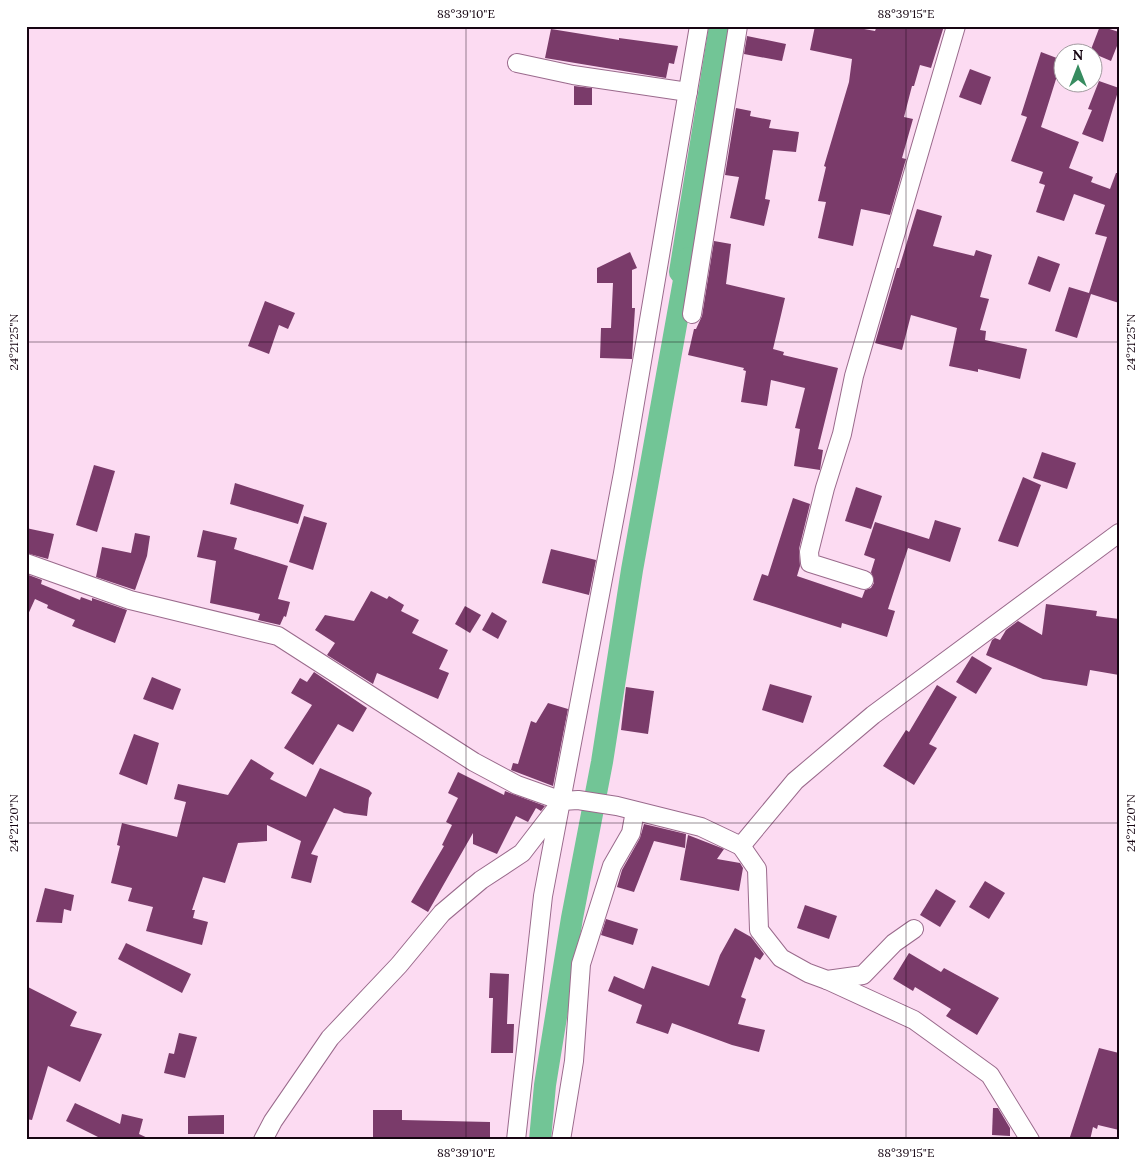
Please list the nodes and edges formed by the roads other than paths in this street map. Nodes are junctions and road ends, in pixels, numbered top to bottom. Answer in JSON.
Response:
{"nodes":[{"id":1,"x":699,"y":26,"type":"edge"},
{"id":2,"x":738,"y":26,"type":"edge"},
{"id":3,"x":956,"y":26,"type":"edge"},
{"id":4,"x":517,"y":64,"type":"dead end"},
{"id":5,"x":688,"y":92,"type":"junction"},
{"id":6,"x":692,"y":314,"type":"dead end"},
{"id":7,"x":1119,"y":532,"type":"edge"},
{"id":8,"x":26,"y":563,"type":"edge"},
{"id":9,"x":864,"y":580,"type":"dead end"},
{"id":10,"x":570,"y":801,"type":"junction"},
{"id":11,"x":635,"y":811,"type":"junction"},
{"id":12,"x":741,"y":846,"type":"junction"},
{"id":13,"x":914,"y":929,"type":"dead end"},
{"id":14,"x":827,"y":980,"type":"junction"},
{"id":15,"x":263,"y":1140,"type":"edge"},
{"id":16,"x":516,"y":1140,"type":"edge"},
{"id":17,"x":561,"y":1140,"type":"edge"},
{"id":18,"x":1030,"y":1140,"type":"edge"}],
"edges":[{"from":1,"to":5,"type":"street"},
{"from":2,"to":6,"type":"street"},
{"from":3,"to":9,"type":"street"},
{"from":4,"to":5,"type":"street"},
{"from":5,"to":10,"type":"street"},
{"from":7,"to":12,"type":"street"},
{"from":8,"to":10,"type":"street"},
{"from":10,"to":11,"type":"street"},
{"from":10,"to":15,"type":"street"},
{"from":10,"to":16,"type":"street"},
{"from":11,"to":12,"type":"street"},
{"from":11,"to":17,"type":"street"},
{"from":12,"to":14,"type":"street"},
{"from":13,"to":14,"type":"street"},
{"from":14,"to":18,"type":"street"}]}
